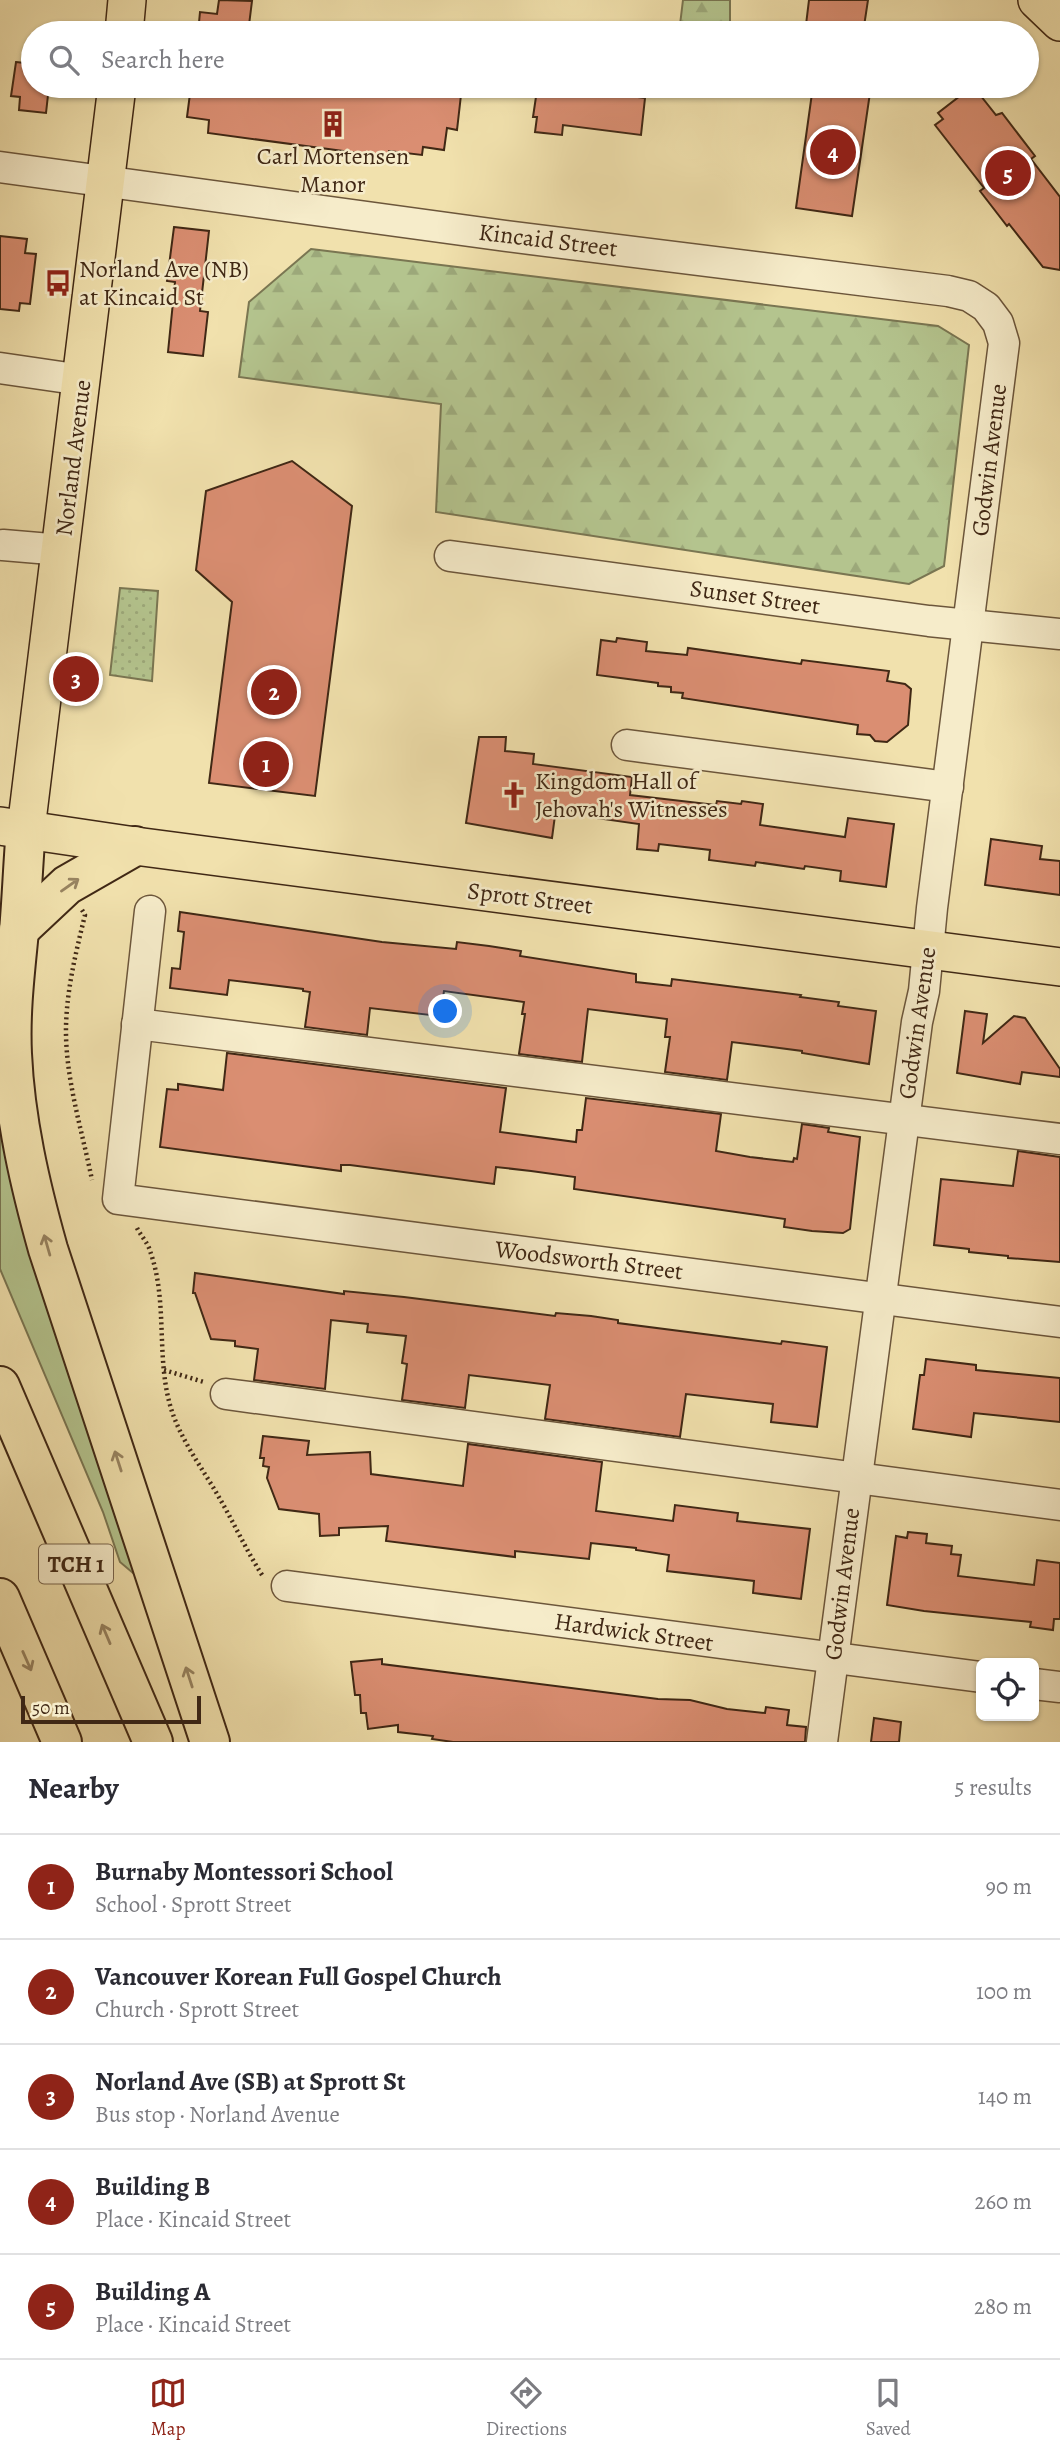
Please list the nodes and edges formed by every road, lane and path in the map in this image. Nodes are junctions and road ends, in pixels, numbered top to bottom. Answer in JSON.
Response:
{"nodes":[{"id":1,"x":127,"y":0,"type":"edge"},
{"id":2,"x":1037,"y":0,"type":"edge"},
{"id":3,"x":125,"y":21,"type":"edge"},
{"id":4,"x":1060,"y":22,"type":"edge"},
{"id":5,"x":116,"y":98,"type":"edge"},
{"id":6,"x":0,"y":167,"type":"edge"},
{"id":7,"x":106,"y":181,"type":"junction"},
{"id":8,"x":986,"y":307,"type":"joint"},
{"id":9,"x":0,"y":368,"type":"edge"},
{"id":10,"x":82,"y":380,"type":"junction"},
{"id":11,"x":1,"y":546,"type":"edge"},
{"id":12,"x":62,"y":550,"type":"junction"},
{"id":13,"x":450,"y":556,"type":"dead end"},
{"id":14,"x":967,"y":626,"type":"junction"},
{"id":15,"x":1060,"y":634,"type":"edge"},
{"id":16,"x":628,"y":745,"type":"dead end"},
{"id":17,"x":948,"y":787,"type":"junction"},
{"id":18,"x":13,"y":827,"type":"edge"},
{"id":19,"x":135,"y":846,"type":"junction"},
{"id":20,"x":81,"y":907,"type":"dead end"},
{"id":21,"x":150,"y":911,"type":"dead end"},
{"id":22,"x":19,"y":930,"type":"junction"},
{"id":23,"x":927,"y":950,"type":"junction"},
{"id":24,"x":1060,"y":967,"type":"edge"},
{"id":25,"x":137,"y":1024,"type":"junction"},
{"id":26,"x":904,"y":1118,"type":"junction"},
{"id":27,"x":1060,"y":1139,"type":"edge"},
{"id":28,"x":118,"y":1199,"type":"junction"},
{"id":29,"x":882,"y":1299,"type":"junction"},
{"id":30,"x":1060,"y":1322,"type":"edge"},
{"id":31,"x":164,"y":1370,"type":"junction"},
{"id":32,"x":0,"y":1385,"type":"edge"},
{"id":33,"x":226,"y":1394,"type":"joint"},
{"id":34,"x":856,"y":1479,"type":"junction"},
{"id":35,"x":1060,"y":1505,"type":"edge"},
{"id":36,"x":287,"y":1586,"type":"joint"},
{"id":37,"x":0,"y":1598,"type":"edge"},
{"id":38,"x":833,"y":1658,"type":"junction"},
{"id":39,"x":976,"y":1676,"type":"edge"},
{"id":40,"x":1039,"y":1685,"type":"edge"},
{"id":41,"x":1060,"y":1687,"type":"edge"},
{"id":42,"x":62,"y":1742,"type":"edge"},
{"id":43,"x":153,"y":1742,"type":"edge"},
{"id":44,"x":210,"y":1742,"type":"edge"},
{"id":45,"x":822,"y":1742,"type":"edge"}],
"edges":[{"from":1,"to":3,"type":"main road"},
{"from":2,"to":4,"type":"main road"},
{"from":5,"to":7,"type":"main road","name":"Norland Avenue"},
{"from":6,"to":7,"type":"street","name":"Kincaid Street"},
{"from":7,"to":8,"type":"street","name":"Kincaid Street"},
{"from":7,"to":10,"type":"main road","name":"Norland Avenue"},
{"from":8,"to":14,"type":"street","name":"Godwin Avenue"},
{"from":9,"to":10,"type":"street"},
{"from":10,"to":12,"type":"main road","name":"Norland Avenue"},
{"from":11,"to":12,"type":"street"},
{"from":12,"to":18,"type":"main road","name":"Norland Avenue"},
{"from":13,"to":14,"type":"street","name":"Sunset Street"},
{"from":14,"to":15,"type":"street","name":"Sunset Street"},
{"from":14,"to":17,"type":"street","name":"Godwin Avenue"},
{"from":16,"to":17,"type":"street"},
{"from":17,"to":23,"type":"street","name":"Godwin Avenue"},
{"from":18,"to":19,"type":"main road","name":"Sprott Street"},
{"from":18,"to":22,"type":"highway"},
{"from":22,"to":19,"type":"highway","one_way":true},
{"from":19,"to":23,"type":"main road","name":"Sprott Street"},
{"from":20,"to":28,"type":"path"},
{"from":21,"to":25,"type":"street"},
{"from":44,"to":22,"type":"highway","one_way":true},
{"from":23,"to":24,"type":"main road","name":"Sprott Street"},
{"from":23,"to":26,"type":"street","name":"Godwin Avenue"},
{"from":25,"to":26,"type":"street"},
{"from":25,"to":28,"type":"street"},
{"from":26,"to":27,"type":"street"},
{"from":26,"to":29,"type":"street","name":"Godwin Avenue"},
{"from":28,"to":29,"type":"street","name":"Woodsworth Street"},
{"from":28,"to":31,"type":"path"},
{"from":29,"to":30,"type":"street","name":"Woodsworth Street"},
{"from":29,"to":34,"type":"street","name":"Godwin Avenue"},
{"from":31,"to":33,"type":"path"},
{"from":31,"to":36,"type":"path"},
{"from":43,"to":32,"type":"highway","number":"TCH 1","one_way":true},
{"from":33,"to":34,"type":"street"},
{"from":34,"to":35,"type":"street"},
{"from":34,"to":38,"type":"street","name":"Godwin Avenue"},
{"from":36,"to":38,"type":"street","name":"Hardwick Street"},
{"from":37,"to":42,"type":"highway","one_way":true},
{"from":38,"to":39,"type":"street","name":"Hardwick Street"},
{"from":38,"to":45,"type":"street","name":"Godwin Avenue"},
{"from":40,"to":41,"type":"street"}]}
